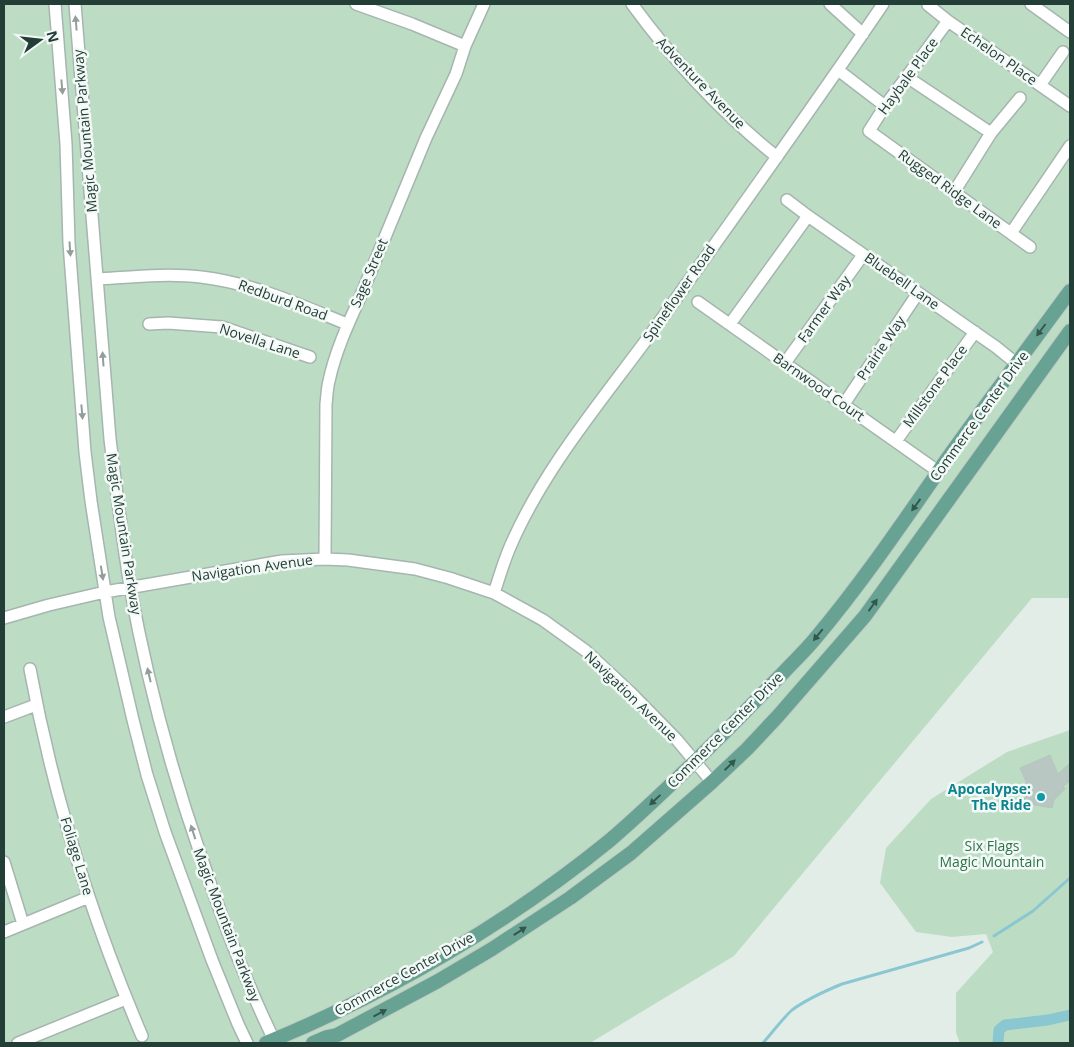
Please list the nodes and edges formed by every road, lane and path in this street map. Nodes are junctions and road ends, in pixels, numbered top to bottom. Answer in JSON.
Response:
{"nodes":[{"id":1,"x":55,"y":4,"type":"edge"},
{"id":2,"x":75,"y":4,"type":"edge"},
{"id":3,"x":356,"y":4,"type":"edge"},
{"id":4,"x":484,"y":4,"type":"edge"},
{"id":5,"x":632,"y":4,"type":"edge"},
{"id":6,"x":830,"y":4,"type":"edge"},
{"id":7,"x":884,"y":4,"type":"edge"},
{"id":8,"x":1031,"y":4,"type":"edge"},
{"id":9,"x":928,"y":5,"type":"dead end"},
{"id":10,"x":948,"y":21,"type":"junction"},
{"id":11,"x":1070,"y":32,"type":"edge"},
{"id":12,"x":863,"y":34,"type":"junction"},
{"id":13,"x":465,"y":46,"type":"junction"},
{"id":14,"x":1063,"y":52,"type":"dead end"},
{"id":15,"x":838,"y":70,"type":"junction"},
{"id":16,"x":907,"y":77,"type":"junction"},
{"id":17,"x":1040,"y":85,"type":"junction"},
{"id":18,"x":1020,"y":98,"type":"dead end"},
{"id":19,"x":885,"y":106,"type":"junction"},
{"id":20,"x":1070,"y":106,"type":"edge"},
{"id":21,"x":869,"y":131,"type":"joint"},
{"id":22,"x":991,"y":133,"type":"junction"},
{"id":23,"x":1070,"y":146,"type":"edge"},
{"id":24,"x":777,"y":156,"type":"junction"},
{"id":25,"x":954,"y":192,"type":"junction"},
{"id":26,"x":787,"y":200,"type":"dead end"},
{"id":27,"x":808,"y":216,"type":"junction"},
{"id":28,"x":1011,"y":233,"type":"junction"},
{"id":29,"x":1030,"y":247,"type":"dead end"},
{"id":30,"x":864,"y":254,"type":"junction"},
{"id":31,"x":97,"y":279,"type":"junction"},
{"id":32,"x":1070,"y":291,"type":"edge"},
{"id":33,"x":918,"y":293,"type":"junction"},
{"id":34,"x":698,"y":302,"type":"dead end"},
{"id":35,"x":150,"y":324,"type":"dead end"},
{"id":36,"x":347,"y":324,"type":"junction"},
{"id":37,"x":730,"y":324,"type":"junction"},
{"id":38,"x":1070,"y":331,"type":"edge"},
{"id":39,"x":975,"y":332,"type":"junction"},
{"id":40,"x":310,"y":357,"type":"dead end"},
{"id":41,"x":784,"y":363,"type":"junction"},
{"id":42,"x":1017,"y":364,"type":"junction"},
{"id":43,"x":844,"y":404,"type":"junction"},
{"id":44,"x":896,"y":441,"type":"junction"},
{"id":45,"x":939,"y":472,"type":"junction"},
{"id":46,"x":326,"y":559,"type":"junction"},
{"id":47,"x":131,"y":588,"type":"junction"},
{"id":48,"x":105,"y":592,"type":"junction"},
{"id":49,"x":494,"y":593,"type":"junction"},
{"id":50,"x":4,"y":618,"type":"edge"},
{"id":51,"x":30,"y":669,"type":"dead end"},
{"id":52,"x":36,"y":705,"type":"junction"},
{"id":53,"x":4,"y":717,"type":"edge"},
{"id":54,"x":695,"y":761,"type":"junction"},
{"id":55,"x":712,"y":782,"type":"junction"},
{"id":56,"x":4,"y":862,"type":"edge"},
{"id":57,"x":90,"y":897,"type":"junction"},
{"id":58,"x":24,"y":924,"type":"junction"},
{"id":59,"x":4,"y":932,"type":"edge"},
{"id":60,"x":126,"y":999,"type":"junction"},
{"id":61,"x":142,"y":1036,"type":"dead end"},
{"id":62,"x":333,"y":1039,"type":"edge"},
{"id":63,"x":272,"y":1042,"type":"edge"},
{"id":64,"x":18,"y":1043,"type":"edge"},
{"id":65,"x":247,"y":1043,"type":"edge"},
{"id":66,"x":313,"y":1043,"type":"edge"}],
"edges":[{"from":1,"to":48,"type":"street","name":"Magic Mountain Parkway","one_way":true},
{"from":31,"to":2,"type":"street","name":"Magic Mountain Parkway","one_way":true},
{"from":3,"to":13,"type":"street"},
{"from":4,"to":13,"type":"street","name":"Sage Street"},
{"from":5,"to":24,"type":"street","name":"Adventure Avenue"},
{"from":6,"to":12,"type":"street"},
{"from":7,"to":12,"type":"street","name":"Spineflower Road"},
{"from":8,"to":11,"type":"street"},
{"from":9,"to":10,"type":"street","name":"Echelon Place"},
{"from":10,"to":16,"type":"street","name":"Haybale Place"},
{"from":10,"to":17,"type":"street","name":"Echelon Place"},
{"from":12,"to":15,"type":"street","name":"Spineflower Road"},
{"from":13,"to":36,"type":"street","name":"Sage Street"},
{"from":14,"to":17,"type":"street"},
{"from":15,"to":19,"type":"street"},
{"from":15,"to":24,"type":"street","name":"Spineflower Road"},
{"from":16,"to":19,"type":"street","name":"Haybale Place"},
{"from":16,"to":22,"type":"street"},
{"from":17,"to":20,"type":"street","name":"Echelon Place"},
{"from":18,"to":22,"type":"street"},
{"from":19,"to":21,"type":"street","name":"Haybale Place"},
{"from":21,"to":25,"type":"street","name":"Rugged Ridge Lane"},
{"from":22,"to":25,"type":"street"},
{"from":23,"to":28,"type":"street"},
{"from":24,"to":49,"type":"street","name":"Spineflower Road"},
{"from":25,"to":28,"type":"street","name":"Rugged Ridge Lane"},
{"from":26,"to":27,"type":"street","name":"Bluebell Lane"},
{"from":27,"to":30,"type":"street","name":"Bluebell Lane"},
{"from":27,"to":37,"type":"street"},
{"from":28,"to":29,"type":"street","name":"Rugged Ridge Lane"},
{"from":30,"to":33,"type":"street","name":"Bluebell Lane"},
{"from":30,"to":41,"type":"street","name":"Farmer Way"},
{"from":31,"to":36,"type":"street","name":"Redburd Road"},
{"from":47,"to":31,"type":"street","name":"Magic Mountain Parkway","one_way":true},
{"from":32,"to":42,"type":"main road","name":"Commerce Center Drive","one_way":true},
{"from":33,"to":39,"type":"street","name":"Bluebell Lane"},
{"from":33,"to":43,"type":"street","name":"Prairie Way"},
{"from":34,"to":37,"type":"street","name":"Barnwood Court"},
{"from":35,"to":40,"type":"street","name":"Novella Lane"},
{"from":36,"to":46,"type":"street","name":"Sage Street"},
{"from":37,"to":41,"type":"street","name":"Barnwood Court"},
{"from":55,"to":38,"type":"main road","name":"Commerce Center Drive","one_way":true},
{"from":39,"to":42,"type":"street","name":"Bluebell Lane"},
{"from":39,"to":44,"type":"street","name":"Millstone Place"},
{"from":41,"to":43,"type":"street","name":"Barnwood Court"},
{"from":42,"to":45,"type":"main road","name":"Commerce Center Drive"},
{"from":43,"to":44,"type":"street","name":"Barnwood Court"},
{"from":44,"to":45,"type":"street","name":"Barnwood Court"},
{"from":45,"to":54,"type":"main road","name":"Commerce Center Drive","one_way":true},
{"from":46,"to":47,"type":"street","name":"Navigation Avenue"},
{"from":46,"to":49,"type":"street","name":"Navigation Avenue"},
{"from":47,"to":48,"type":"street","name":"Navigation Avenue"},
{"from":63,"to":47,"type":"street","name":"Magic Mountain Parkway","one_way":true},
{"from":48,"to":50,"type":"street","name":"Navigation Avenue"},
{"from":48,"to":65,"type":"street","name":"Magic Mountain Parkway"},
{"from":49,"to":54,"type":"street","name":"Navigation Avenue"},
{"from":51,"to":52,"type":"street","name":"Foliage Lane"},
{"from":52,"to":53,"type":"street"},
{"from":52,"to":57,"type":"street","name":"Foliage Lane"},
{"from":54,"to":55,"type":"street","name":"Navigation Avenue"},
{"from":54,"to":63,"type":"main road","name":"Commerce Center Drive","one_way":true},
{"from":62,"to":55,"type":"main road","name":"Commerce Center Drive","one_way":true},
{"from":56,"to":58,"type":"street"},
{"from":57,"to":58,"type":"street"},
{"from":57,"to":60,"type":"street","name":"Foliage Lane"},
{"from":58,"to":59,"type":"street"},
{"from":60,"to":61,"type":"street","name":"Foliage Lane"},
{"from":60,"to":64,"type":"street"},
{"from":62,"to":66,"type":"main road","name":"Commerce Center Drive"}]}
